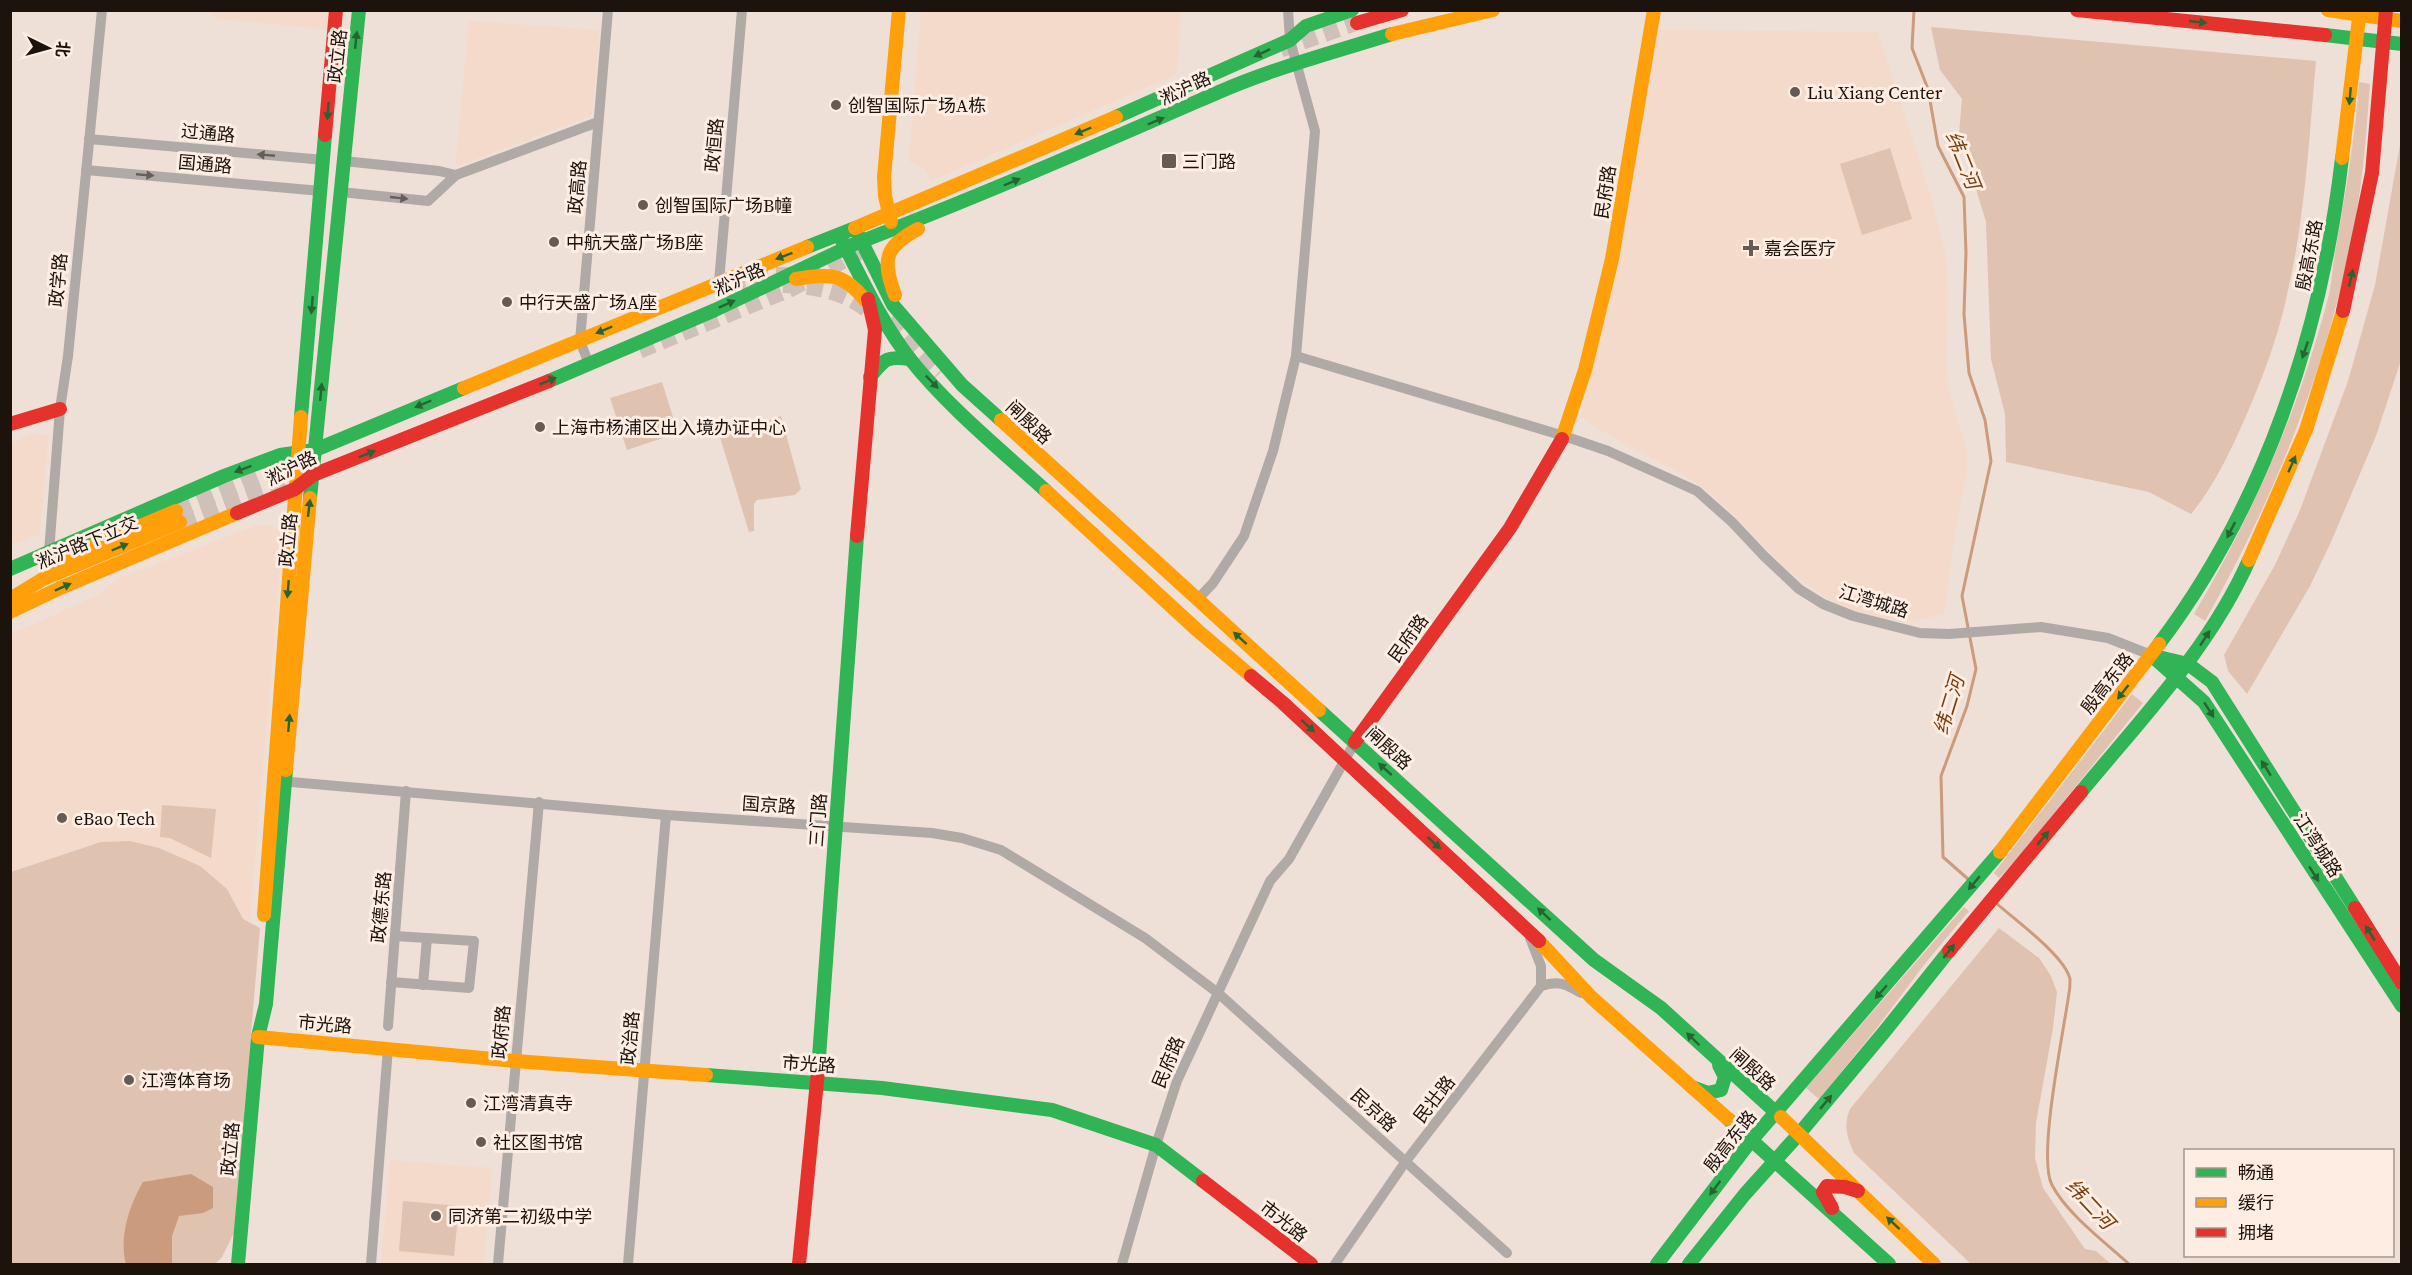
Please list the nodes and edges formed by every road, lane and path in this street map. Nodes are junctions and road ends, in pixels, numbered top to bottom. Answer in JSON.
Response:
{"nodes":[{"id":1,"x":102,"y":10,"type":"edge"},
{"id":2,"x":336,"y":10,"type":"edge"},
{"id":3,"x":359,"y":10,"type":"edge"},
{"id":4,"x":608,"y":10,"type":"edge"},
{"id":5,"x":742,"y":10,"type":"edge"},
{"id":6,"x":899,"y":10,"type":"edge"},
{"id":7,"x":1288,"y":10,"type":"edge"},
{"id":8,"x":1402,"y":10,"type":"edge"},
{"id":9,"x":1462,"y":10,"type":"edge"},
{"id":10,"x":1493,"y":10,"type":"edge"},
{"id":11,"x":1654,"y":10,"type":"edge"},
{"id":12,"x":2077,"y":10,"type":"edge"},
{"id":13,"x":2328,"y":10,"type":"edge"},
{"id":14,"x":2359,"y":13,"type":"edge"},
{"id":15,"x":2386,"y":14,"type":"edge"},
{"id":16,"x":1354,"y":17,"type":"edge"},
{"id":17,"x":2402,"y":21,"type":"edge"},
{"id":18,"x":1361,"y":37,"type":"tunnel mouth"},
{"id":19,"x":2358,"y":38,"type":"junction"},
{"id":20,"x":1290,"y":40,"type":"junction"},
{"id":21,"x":2384,"y":42,"type":"junction"},
{"id":22,"x":2402,"y":45,"type":"edge"},
{"id":23,"x":1298,"y":63,"type":"junction"},
{"id":24,"x":598,"y":122,"type":"junction"},
{"id":25,"x":89,"y":139,"type":"junction"},
{"id":26,"x":324,"y":160,"type":"junction"},
{"id":27,"x":344,"y":161,"type":"junction"},
{"id":28,"x":86,"y":170,"type":"junction"},
{"id":29,"x":456,"y":175,"type":"junction"},
{"id":30,"x":321,"y":191,"type":"junction"},
{"id":31,"x":341,"y":192,"type":"junction"},
{"id":32,"x":958,"y":205,"type":"junction"},
{"id":33,"x":888,"y":214,"type":"junction"},
{"id":34,"x":893,"y":229,"type":"junction"},
{"id":35,"x":839,"y":235,"type":"junction"},
{"id":36,"x":858,"y":235,"type":"junction"},
{"id":37,"x":846,"y":248,"type":"junction"},
{"id":38,"x":719,"y":282,"type":"junction"},
{"id":39,"x":862,"y":282,"type":"junction"},
{"id":40,"x":775,"y":283,"type":"junction"},
{"id":41,"x":872,"y":311,"type":"junction"},
{"id":42,"x":905,"y":320,"type":"junction"},
{"id":43,"x":895,"y":337,"type":"junction"},
{"id":44,"x":580,"y":340,"type":"junction"},
{"id":45,"x":1296,"y":356,"type":"junction"},
{"id":46,"x":910,"y":359,"type":"junction"},
{"id":47,"x":589,"y":364,"type":"junction"},
{"id":48,"x":870,"y":377,"type":"junction"},
{"id":49,"x":60,"y":409,"type":"junction"},
{"id":50,"x":10,"y":424,"type":"edge"},
{"id":51,"x":1564,"y":436,"type":"junction"},
{"id":52,"x":298,"y":449,"type":"junction"},
{"id":53,"x":315,"y":450,"type":"junction"},
{"id":54,"x":313,"y":475,"type":"junction"},
{"id":55,"x":295,"y":489,"type":"junction"},
{"id":56,"x":49,"y":552,"type":"junction"},
{"id":57,"x":1155,"y":561,"type":"junction"},
{"id":58,"x":10,"y":570,"type":"edge"},
{"id":59,"x":10,"y":581,"type":"edge"},
{"id":60,"x":10,"y":599,"type":"edge"},
{"id":61,"x":1197,"y":600,"type":"junction"},
{"id":62,"x":10,"y":612,"type":"edge"},
{"id":63,"x":1197,"y":630,"type":"junction"},
{"id":64,"x":2151,"y":655,"type":"junction"},
{"id":65,"x":2188,"y":664,"type":"junction"},
{"id":66,"x":1281,"y":676,"type":"junction"},
{"id":67,"x":2178,"y":677,"type":"junction"},
{"id":68,"x":1282,"y":702,"type":"junction"},
{"id":69,"x":1355,"y":742,"type":"junction"},
{"id":70,"x":1345,"y":760,"type":"junction"},
{"id":71,"x":279,"y":781,"type":"junction"},
{"id":72,"x":406,"y":791,"type":"junction"},
{"id":73,"x":1417,"y":798,"type":"junction"},
{"id":74,"x":539,"y":802,"type":"junction"},
{"id":75,"x":666,"y":815,"type":"junction"},
{"id":76,"x":1410,"y":822,"type":"junction"},
{"id":77,"x":836,"y":826,"type":"junction"},
{"id":78,"x":1522,"y":924,"type":"junction"},
{"id":79,"x":395,"y":936,"type":"junction"},
{"id":80,"x":428,"y":938,"type":"junction"},
{"id":81,"x":391,"y":982,"type":"junction"},
{"id":82,"x":2402,"y":983,"type":"edge"},
{"id":83,"x":423,"y":985,"type":"junction"},
{"id":84,"x":1541,"y":986,"type":"junction"},
{"id":85,"x":1218,"y":993,"type":"junction"},
{"id":86,"x":1591,"y":997,"type":"junction"},
{"id":87,"x":2402,"y":1006,"type":"edge"},
{"id":88,"x":388,"y":1026,"type":"dead end"},
{"id":89,"x":258,"y":1037,"type":"junction"},
{"id":90,"x":388,"y":1048,"type":"junction"},
{"id":91,"x":515,"y":1060,"type":"junction"},
{"id":92,"x":1715,"y":1060,"type":"junction"},
{"id":93,"x":644,"y":1070,"type":"junction"},
{"id":94,"x":817,"y":1083,"type":"junction"},
{"id":95,"x":1691,"y":1087,"type":"junction"},
{"id":96,"x":1775,"y":1113,"type":"junction"},
{"id":97,"x":1799,"y":1134,"type":"junction"},
{"id":98,"x":1750,"y":1142,"type":"junction"},
{"id":99,"x":1156,"y":1145,"type":"junction"},
{"id":100,"x":1406,"y":1161,"type":"junction"},
{"id":101,"x":1774,"y":1163,"type":"junction"},
{"id":102,"x":1859,"y":1191,"type":"junction"},
{"id":103,"x":1844,"y":1223,"type":"junction"},
{"id":104,"x":1507,"y":1252,"type":"dead end"},
{"id":105,"x":238,"y":1264,"type":"edge"},
{"id":106,"x":371,"y":1264,"type":"edge"},
{"id":107,"x":498,"y":1264,"type":"edge"},
{"id":108,"x":628,"y":1264,"type":"edge"},
{"id":109,"x":799,"y":1264,"type":"edge"},
{"id":110,"x":1122,"y":1264,"type":"edge"},
{"id":111,"x":1311,"y":1264,"type":"edge"},
{"id":112,"x":1335,"y":1264,"type":"edge"},
{"id":113,"x":1657,"y":1264,"type":"edge"},
{"id":114,"x":1689,"y":1264,"type":"edge"},
{"id":115,"x":1889,"y":1264,"type":"edge"},
{"id":116,"x":1934,"y":1264,"type":"edge"}],
"edges":[{"from":1,"to":25,"type":"street","name":"政学路"},
{"from":2,"to":26,"type":"main road","name":"政立路","one_way":true},
{"from":27,"to":3,"type":"main road","name":"政立路","one_way":true},
{"from":4,"to":24,"type":"street","name":"政高路"},
{"from":5,"to":38,"type":"street","name":"政恒路"},
{"from":6,"to":33,"type":"main road"},
{"from":7,"to":20,"type":"street"},
{"from":8,"to":16,"type":"main road"},
{"from":9,"to":18,"type":"main road"},
{"from":10,"to":23,"type":"main road","name":"淞沪路"},
{"from":11,"to":51,"type":"main road","name":"民府路"},
{"from":12,"to":19,"type":"main road","one_way":true},
{"from":13,"to":14,"type":"main road"},
{"from":14,"to":15,"type":"main road"},
{"from":14,"to":19,"type":"main road","name":"殷高东路"},
{"from":15,"to":17,"type":"main road"},
{"from":15,"to":21,"type":"main road"},
{"from":16,"to":20,"type":"main road","name":"淞沪路"},
{"from":19,"to":21,"type":"main road"},
{"from":19,"to":64,"type":"main road","name":"殷高东路","one_way":true},
{"from":20,"to":23,"type":"street"},
{"from":20,"to":33,"type":"main road","name":"淞沪路","one_way":true},
{"from":21,"to":22,"type":"main road"},
{"from":65,"to":21,"type":"main road","one_way":true},
{"from":32,"to":23,"type":"main road","name":"淞沪路","one_way":true},
{"from":23,"to":45,"type":"street"},
{"from":24,"to":29,"type":"street"},
{"from":24,"to":44,"type":"street","name":"政高路"},
{"from":26,"to":25,"type":"street","name":"过通路","one_way":true},
{"from":25,"to":28,"type":"street","name":"政学路"},
{"from":26,"to":30,"type":"main road","name":"政立路"},
{"from":27,"to":29,"type":"street"},
{"from":27,"to":31,"type":"main road","name":"政立路"},
{"from":28,"to":30,"type":"street","name":"国通路","one_way":true},
{"from":28,"to":49,"type":"street","name":"政学路"},
{"from":31,"to":29,"type":"street","one_way":true},
{"from":30,"to":52,"type":"main road","name":"政立路","one_way":true},
{"from":53,"to":31,"type":"main road","name":"政立路","one_way":true},
{"from":32,"to":34,"type":"main road","name":"淞沪路"},
{"from":32,"to":42,"type":"main road"},
{"from":33,"to":34,"type":"main road"},
{"from":33,"to":36,"type":"main road","name":"淞沪路"},
{"from":34,"to":36,"type":"main road","name":"淞沪路"},
{"from":35,"to":36,"type":"main road","name":"淞沪路"},
{"from":35,"to":37,"type":"main road"},
{"from":35,"to":38,"type":"main road","name":"淞沪路","one_way":true},
{"from":36,"to":37,"type":"main road","name":"淞沪路"},
{"from":36,"to":42,"type":"main road","name":"闸殷路"},
{"from":37,"to":39,"type":"main road"},
{"from":37,"to":40,"type":"main road","name":"淞沪路"},
{"from":38,"to":44,"type":"main road","name":"淞沪路","one_way":true},
{"from":39,"to":41,"type":"main road","name":"三门路"},
{"from":39,"to":43,"type":"main road"},
{"from":40,"to":41,"type":"main road"},
{"from":47,"to":40,"type":"main road","name":"淞沪路","one_way":true},
{"from":41,"to":43,"type":"main road"},
{"from":41,"to":48,"type":"main road","name":"三门路"},
{"from":42,"to":57,"type":"main road","name":"闸殷路"},
{"from":43,"to":46,"type":"main road"},
{"from":44,"to":47,"type":"street","name":"政高路"},
{"from":44,"to":53,"type":"main road","name":"淞沪路","one_way":true},
{"from":45,"to":51,"type":"street","name":"江湾城路"},
{"from":45,"to":61,"type":"street"},
{"from":46,"to":48,"type":"main road"},
{"from":46,"to":63,"type":"main road","one_way":true},
{"from":54,"to":47,"type":"main road","name":"淞沪路","one_way":true},
{"from":48,"to":77,"type":"main road","name":"三门路"},
{"from":49,"to":50,"type":"main road"},
{"from":49,"to":56,"type":"street","name":"政学路"},
{"from":51,"to":64,"type":"street","name":"江湾城路"},
{"from":51,"to":69,"type":"main road","name":"民府路"},
{"from":52,"to":53,"type":"main road","name":"淞沪路"},
{"from":52,"to":55,"type":"main road","name":"政立路"},
{"from":52,"to":56,"type":"main road","name":"淞沪路","one_way":true},
{"from":53,"to":54,"type":"main road","name":"政立路"},
{"from":54,"to":55,"type":"main road","name":"淞沪路"},
{"from":71,"to":54,"type":"main road","name":"政立路","one_way":true},
{"from":62,"to":55,"type":"main road","name":"淞沪路","one_way":true},
{"from":55,"to":71,"type":"main road","name":"政立路","one_way":true},
{"from":56,"to":58,"type":"main road","name":"淞沪路"},
{"from":57,"to":61,"type":"main road","name":"闸殷路"},
{"from":57,"to":63,"type":"main road"},
{"from":60,"to":59,"type":"main road","name":"淞沪路下立交","one_way":true},
{"from":66,"to":61,"type":"main road","name":"闸殷路","one_way":true},
{"from":63,"to":68,"type":"main road"},
{"from":64,"to":65,"type":"main road","name":"江湾城路"},
{"from":64,"to":67,"type":"main road","name":"江湾城路"},
{"from":64,"to":96,"type":"main road","name":"殷高东路","one_way":true},
{"from":65,"to":67,"type":"main road"},
{"from":82,"to":65,"type":"main road","name":"江湾城路","one_way":true},
{"from":66,"to":68,"type":"main road"},
{"from":66,"to":69,"type":"main road","name":"闸殷路"},
{"from":67,"to":87,"type":"main road","name":"江湾城路","one_way":true},
{"from":97,"to":67,"type":"main road","one_way":true},
{"from":68,"to":70,"type":"main road","one_way":true},
{"from":69,"to":70,"type":"street","name":"民府路"},
{"from":73,"to":69,"type":"main road","name":"闸殷路","one_way":true},
{"from":70,"to":76,"type":"main road"},
{"from":70,"to":85,"type":"street","name":"民府路"},
{"from":71,"to":72,"type":"street","name":"国京路"},
{"from":71,"to":89,"type":"main road","name":"政立路"},
{"from":72,"to":74,"type":"street","name":"国京路"},
{"from":72,"to":79,"type":"street","name":"政德东路"},
{"from":73,"to":76,"type":"main road"},
{"from":92,"to":73,"type":"main road","name":"闸殷路","one_way":true},
{"from":74,"to":75,"type":"street","name":"国京路"},
{"from":74,"to":91,"type":"street","name":"政府路"},
{"from":75,"to":77,"type":"street","name":"国京路"},
{"from":75,"to":93,"type":"street","name":"政治路"},
{"from":76,"to":78,"type":"main road","one_way":true},
{"from":77,"to":85,"type":"street","name":"国京路"},
{"from":77,"to":94,"type":"main road","name":"三门路"},
{"from":78,"to":84,"type":"street"},
{"from":78,"to":86,"type":"main road"},
{"from":79,"to":80,"type":"street"},
{"from":79,"to":81,"type":"street","name":"政德东路"},
{"from":80,"to":83,"type":"street"},
{"from":80,"to":83,"type":"street"},
{"from":81,"to":83,"type":"street"},
{"from":81,"to":88,"type":"street","name":"政德东路"},
{"from":84,"to":86,"type":"street"},
{"from":84,"to":100,"type":"street","name":"民壮路"},
{"from":85,"to":99,"type":"street","name":"民府路"},
{"from":85,"to":100,"type":"street","name":"民京路"},
{"from":86,"to":95,"type":"main road"},
{"from":89,"to":90,"type":"main road","name":"市光路"},
{"from":89,"to":105,"type":"main road","name":"政立路"},
{"from":90,"to":91,"type":"main road","name":"市光路"},
{"from":90,"to":106,"type":"street"},
{"from":91,"to":93,"type":"main road","name":"市光路"},
{"from":91,"to":107,"type":"street","name":"政府路"},
{"from":92,"to":95,"type":"main road"},
{"from":92,"to":96,"type":"main road","name":"闸殷路"},
{"from":93,"to":94,"type":"main road","name":"市光路"},
{"from":93,"to":108,"type":"street","name":"政治路"},
{"from":94,"to":99,"type":"main road","name":"市光路"},
{"from":94,"to":109,"type":"main road","name":"三门路"},
{"from":95,"to":98,"type":"main road"},
{"from":96,"to":97,"type":"main road","name":"闸殷路"},
{"from":96,"to":98,"type":"main road","name":"殷高东路"},
{"from":97,"to":101,"type":"main road"},
{"from":97,"to":102,"type":"main road","name":"闸殷路"},
{"from":98,"to":101,"type":"main road"},
{"from":98,"to":113,"type":"main road","name":"殷高东路","one_way":true},
{"from":99,"to":110,"type":"street","name":"民府路"},
{"from":99,"to":111,"type":"main road","name":"市光路"},
{"from":100,"to":104,"type":"street","name":"民京路"},
{"from":100,"to":112,"type":"street","name":"民壮路"},
{"from":101,"to":103,"type":"main road"},
{"from":101,"to":114,"type":"main road"},
{"from":102,"to":103,"type":"main road"},
{"from":116,"to":102,"type":"main road","name":"闸殷路","one_way":true},
{"from":103,"to":115,"type":"main road"}]}
